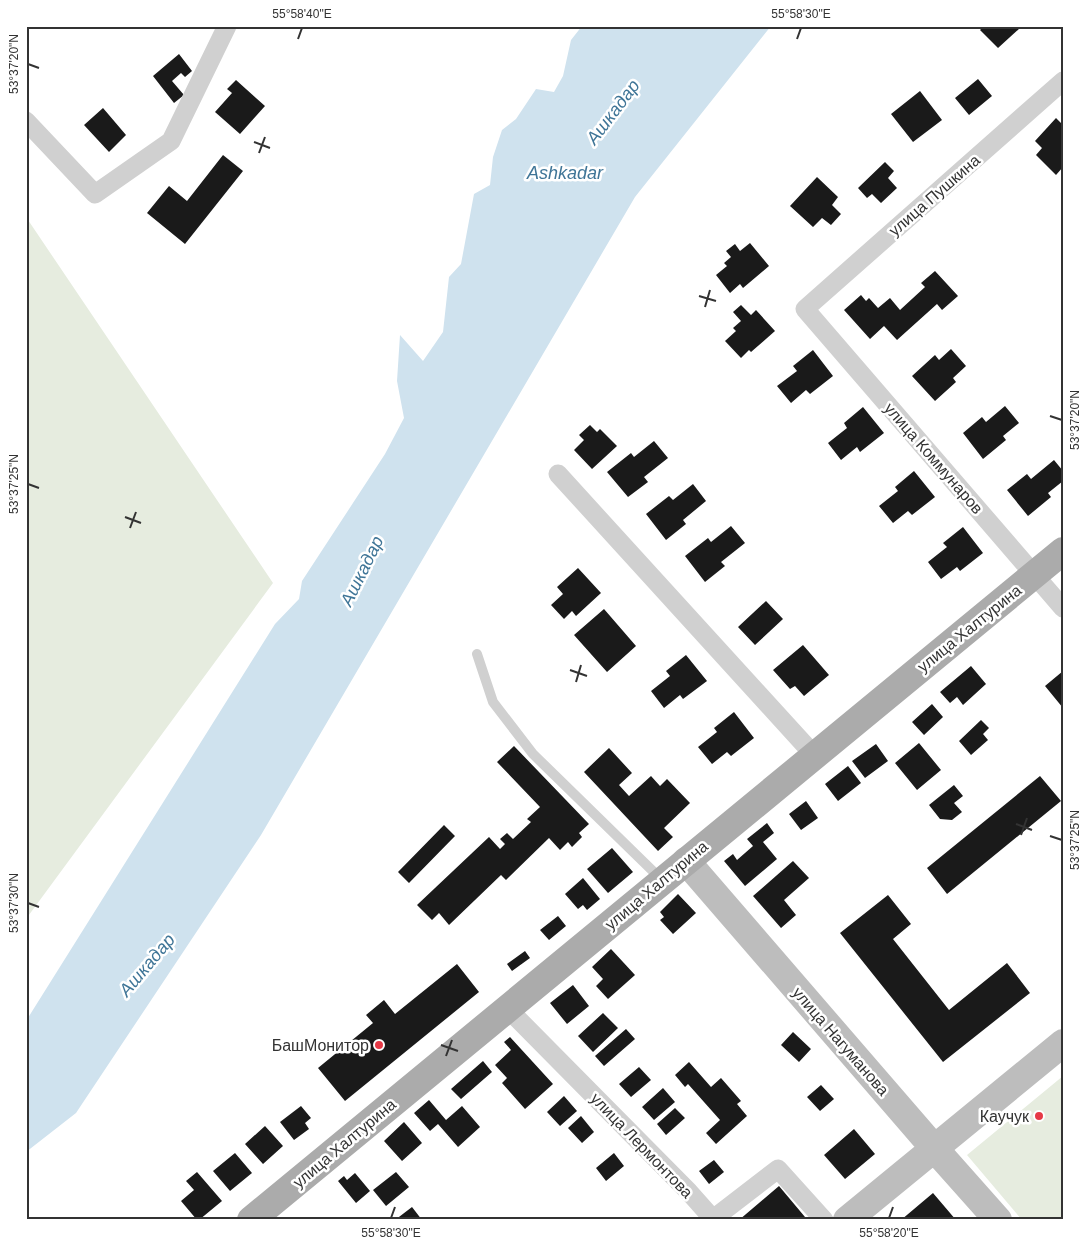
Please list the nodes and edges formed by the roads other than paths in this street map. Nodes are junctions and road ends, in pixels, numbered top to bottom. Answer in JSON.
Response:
{"nodes":[{"id":1,"x":227,"y":26,"type":"edge"},
{"id":2,"x":1063,"y":81,"type":"edge"},
{"id":3,"x":26,"y":121,"type":"edge"},
{"id":4,"x":805,"y":309,"type":"joint"},
{"id":5,"x":558,"y":474,"type":"dead end"},
{"id":6,"x":1063,"y":551,"type":"edge"},
{"id":7,"x":1034,"y":574,"type":"junction"},
{"id":8,"x":1063,"y":608,"type":"edge"},
{"id":9,"x":477,"y":654,"type":"dead end"},
{"id":10,"x":814,"y":755,"type":"junction"},
{"id":11,"x":686,"y":860,"type":"junction"},
{"id":12,"x":662,"y":880,"type":"junction"},
{"id":13,"x":507,"y":1008,"type":"junction"},
{"id":14,"x":1063,"y":1043,"type":"edge"},
{"id":15,"x":934,"y":1148,"type":"junction"},
{"id":16,"x":251,"y":1220,"type":"edge"},
{"id":17,"x":824,"y":1220,"type":"edge"},
{"id":18,"x":847,"y":1220,"type":"edge"},
{"id":19,"x":998,"y":1220,"type":"edge"}],
"edges":[{"from":1,"to":3,"type":"street"},
{"from":2,"to":4,"type":"street","name":"улица Пушкина"},
{"from":4,"to":7,"type":"street","name":"улица Коммунаров"},
{"from":5,"to":10,"type":"street"},
{"from":6,"to":7,"type":"main road","name":"улица Халтурина"},
{"from":7,"to":8,"type":"street","name":"улица Коммунаров"},
{"from":7,"to":10,"type":"main road","name":"улица Халтурина"},
{"from":9,"to":12,"type":"lane"},
{"from":10,"to":11,"type":"main road","name":"улица Халтурина"},
{"from":11,"to":12,"type":"main road","name":"улица Халтурина"},
{"from":11,"to":15,"type":"main road","name":"улица Нагуманова"},
{"from":12,"to":13,"type":"main road","name":"улица Халтурина"},
{"from":13,"to":16,"type":"main road","name":"улица Халтурина"},
{"from":13,"to":17,"type":"street","name":"улица Лермонтова"},
{"from":14,"to":15,"type":"main road"},
{"from":15,"to":18,"type":"main road"},
{"from":15,"to":19,"type":"main road","name":"улица Нагуманова"}]}
